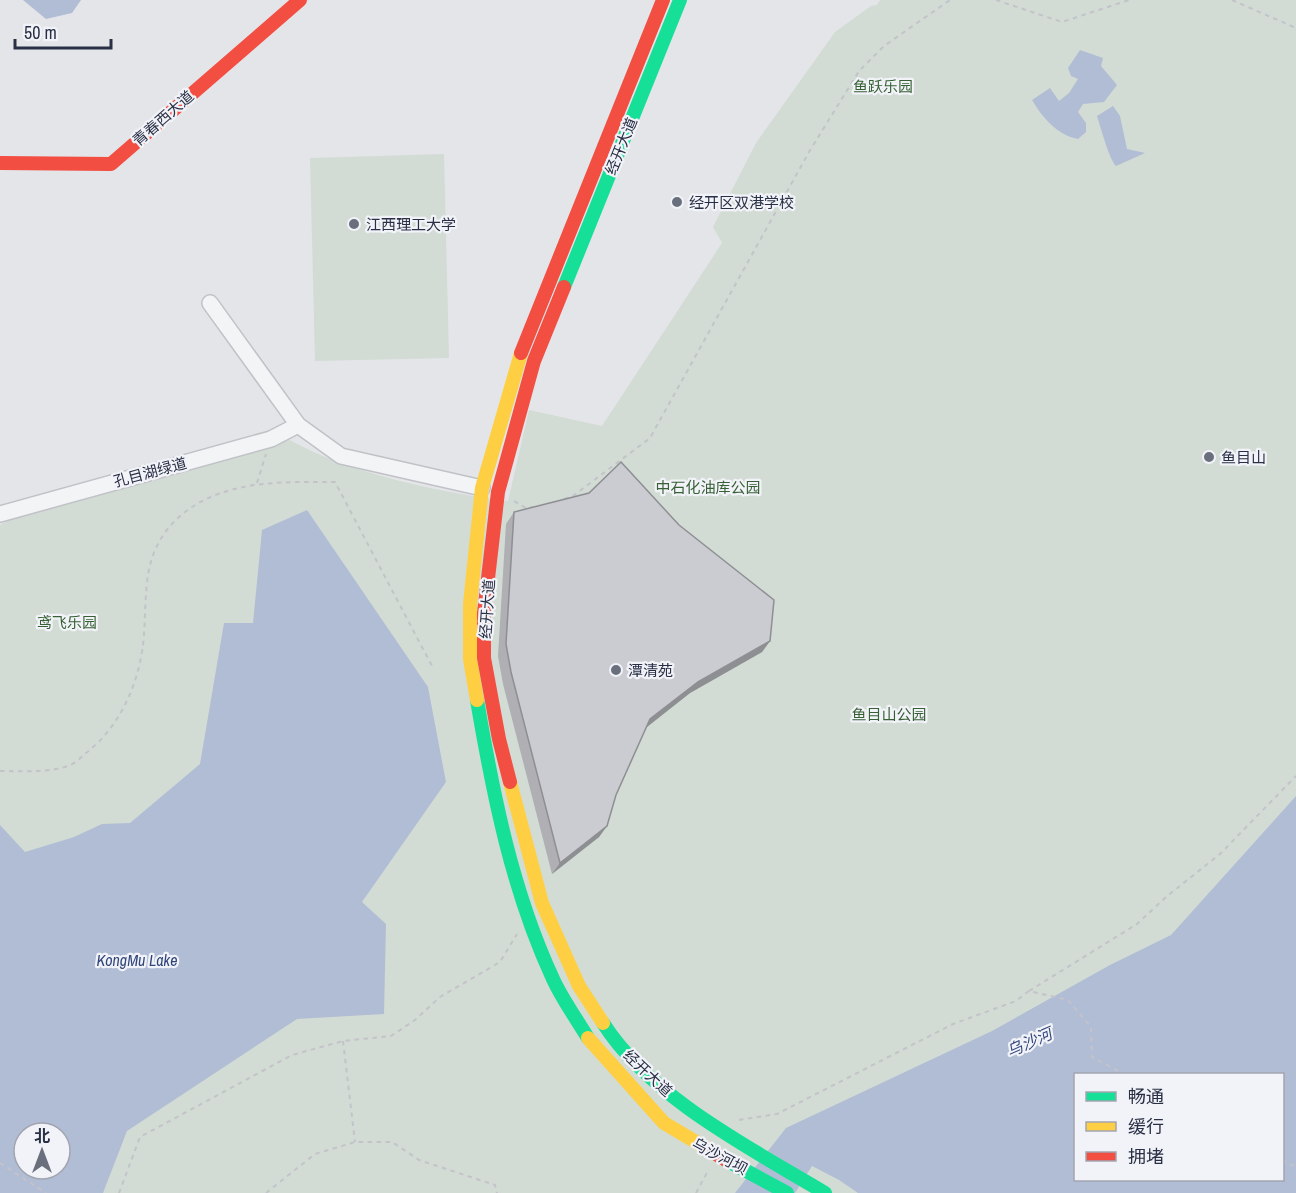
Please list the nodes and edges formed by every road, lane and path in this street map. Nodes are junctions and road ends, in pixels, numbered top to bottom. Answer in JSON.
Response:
{"nodes":[{"id":1,"x":300,"y":0,"type":"edge"},
{"id":2,"x":663,"y":0,"type":"edge"},
{"id":3,"x":680,"y":0,"type":"edge"},
{"id":4,"x":950,"y":0,"type":"edge"},
{"id":5,"x":996,"y":0,"type":"edge"},
{"id":6,"x":1129,"y":0,"type":"edge"},
{"id":7,"x":1232,"y":0,"type":"edge"},
{"id":8,"x":1296,"y":28,"type":"edge"},
{"id":9,"x":0,"y":163,"type":"edge"},
{"id":10,"x":210,"y":303,"type":"dead end"},
{"id":11,"x":298,"y":425,"type":"junction"},
{"id":12,"x":271,"y":439,"type":"junction"},
{"id":13,"x":256,"y":483,"type":"junction"},
{"id":14,"x":482,"y":488,"type":"junction"},
{"id":15,"x":498,"y":492,"type":"junction"},
{"id":16,"x":558,"y":502,"type":"edge"},
{"id":17,"x":543,"y":506,"type":"edge"},
{"id":18,"x":0,"y":514,"type":"edge"},
{"id":19,"x":433,"y":668,"type":"dead end"},
{"id":20,"x":0,"y":771,"type":"edge"},
{"id":21,"x":1296,"y":776,"type":"edge"},
{"id":22,"x":528,"y":916,"type":"junction"},
{"id":23,"x":1029,"y":992,"type":"junction"},
{"id":24,"x":343,"y":1041,"type":"junction"},
{"id":25,"x":1122,"y":1073,"type":"edge"},
{"id":26,"x":737,"y":1121,"type":"dead end"},
{"id":27,"x":683,"y":1136,"type":"joint"},
{"id":28,"x":355,"y":1142,"type":"junction"},
{"id":29,"x":762,"y":1153,"type":"joint"},
{"id":30,"x":0,"y":1163,"type":"edge"},
{"id":31,"x":46,"y":1193,"type":"edge"},
{"id":32,"x":119,"y":1193,"type":"edge"},
{"id":33,"x":266,"y":1193,"type":"edge"},
{"id":34,"x":497,"y":1193,"type":"edge"},
{"id":35,"x":788,"y":1193,"type":"edge"},
{"id":36,"x":825,"y":1193,"type":"edge"}],
"edges":[{"from":1,"to":9,"type":"main road","name":"青春西大道"},
{"from":2,"to":14,"type":"main road","name":"经开大道"},
{"from":3,"to":15,"type":"main road","name":"经开大道"},
{"from":4,"to":16,"type":"path"},
{"from":5,"to":6,"type":"path"},
{"from":7,"to":8,"type":"path"},
{"from":10,"to":11,"type":"street"},
{"from":11,"to":12,"type":"street","name":"孔目湖绿道"},
{"from":11,"to":14,"type":"street"},
{"from":12,"to":13,"type":"path"},
{"from":12,"to":18,"type":"street","name":"孔目湖绿道"},
{"from":13,"to":19,"type":"path"},
{"from":13,"to":20,"type":"path"},
{"from":14,"to":22,"type":"main road","name":"经开大道"},
{"from":15,"to":17,"type":"path"},
{"from":15,"to":29,"type":"main road","name":"经开大道"},
{"from":21,"to":23,"type":"path"},
{"from":22,"to":24,"type":"path"},
{"from":22,"to":27,"type":"main road","name":"经开大道"},
{"from":23,"to":25,"type":"path"},
{"from":23,"to":26,"type":"path"},
{"from":24,"to":28,"type":"path"},
{"from":24,"to":32,"type":"path"},
{"from":27,"to":35,"type":"main road","name":"乌沙河坝","bridge":true},
{"from":28,"to":33,"type":"path"},
{"from":28,"to":34,"type":"path"},
{"from":29,"to":36,"type":"main road","name":"乌沙河坝"},
{"from":30,"to":31,"type":"path"}]}
